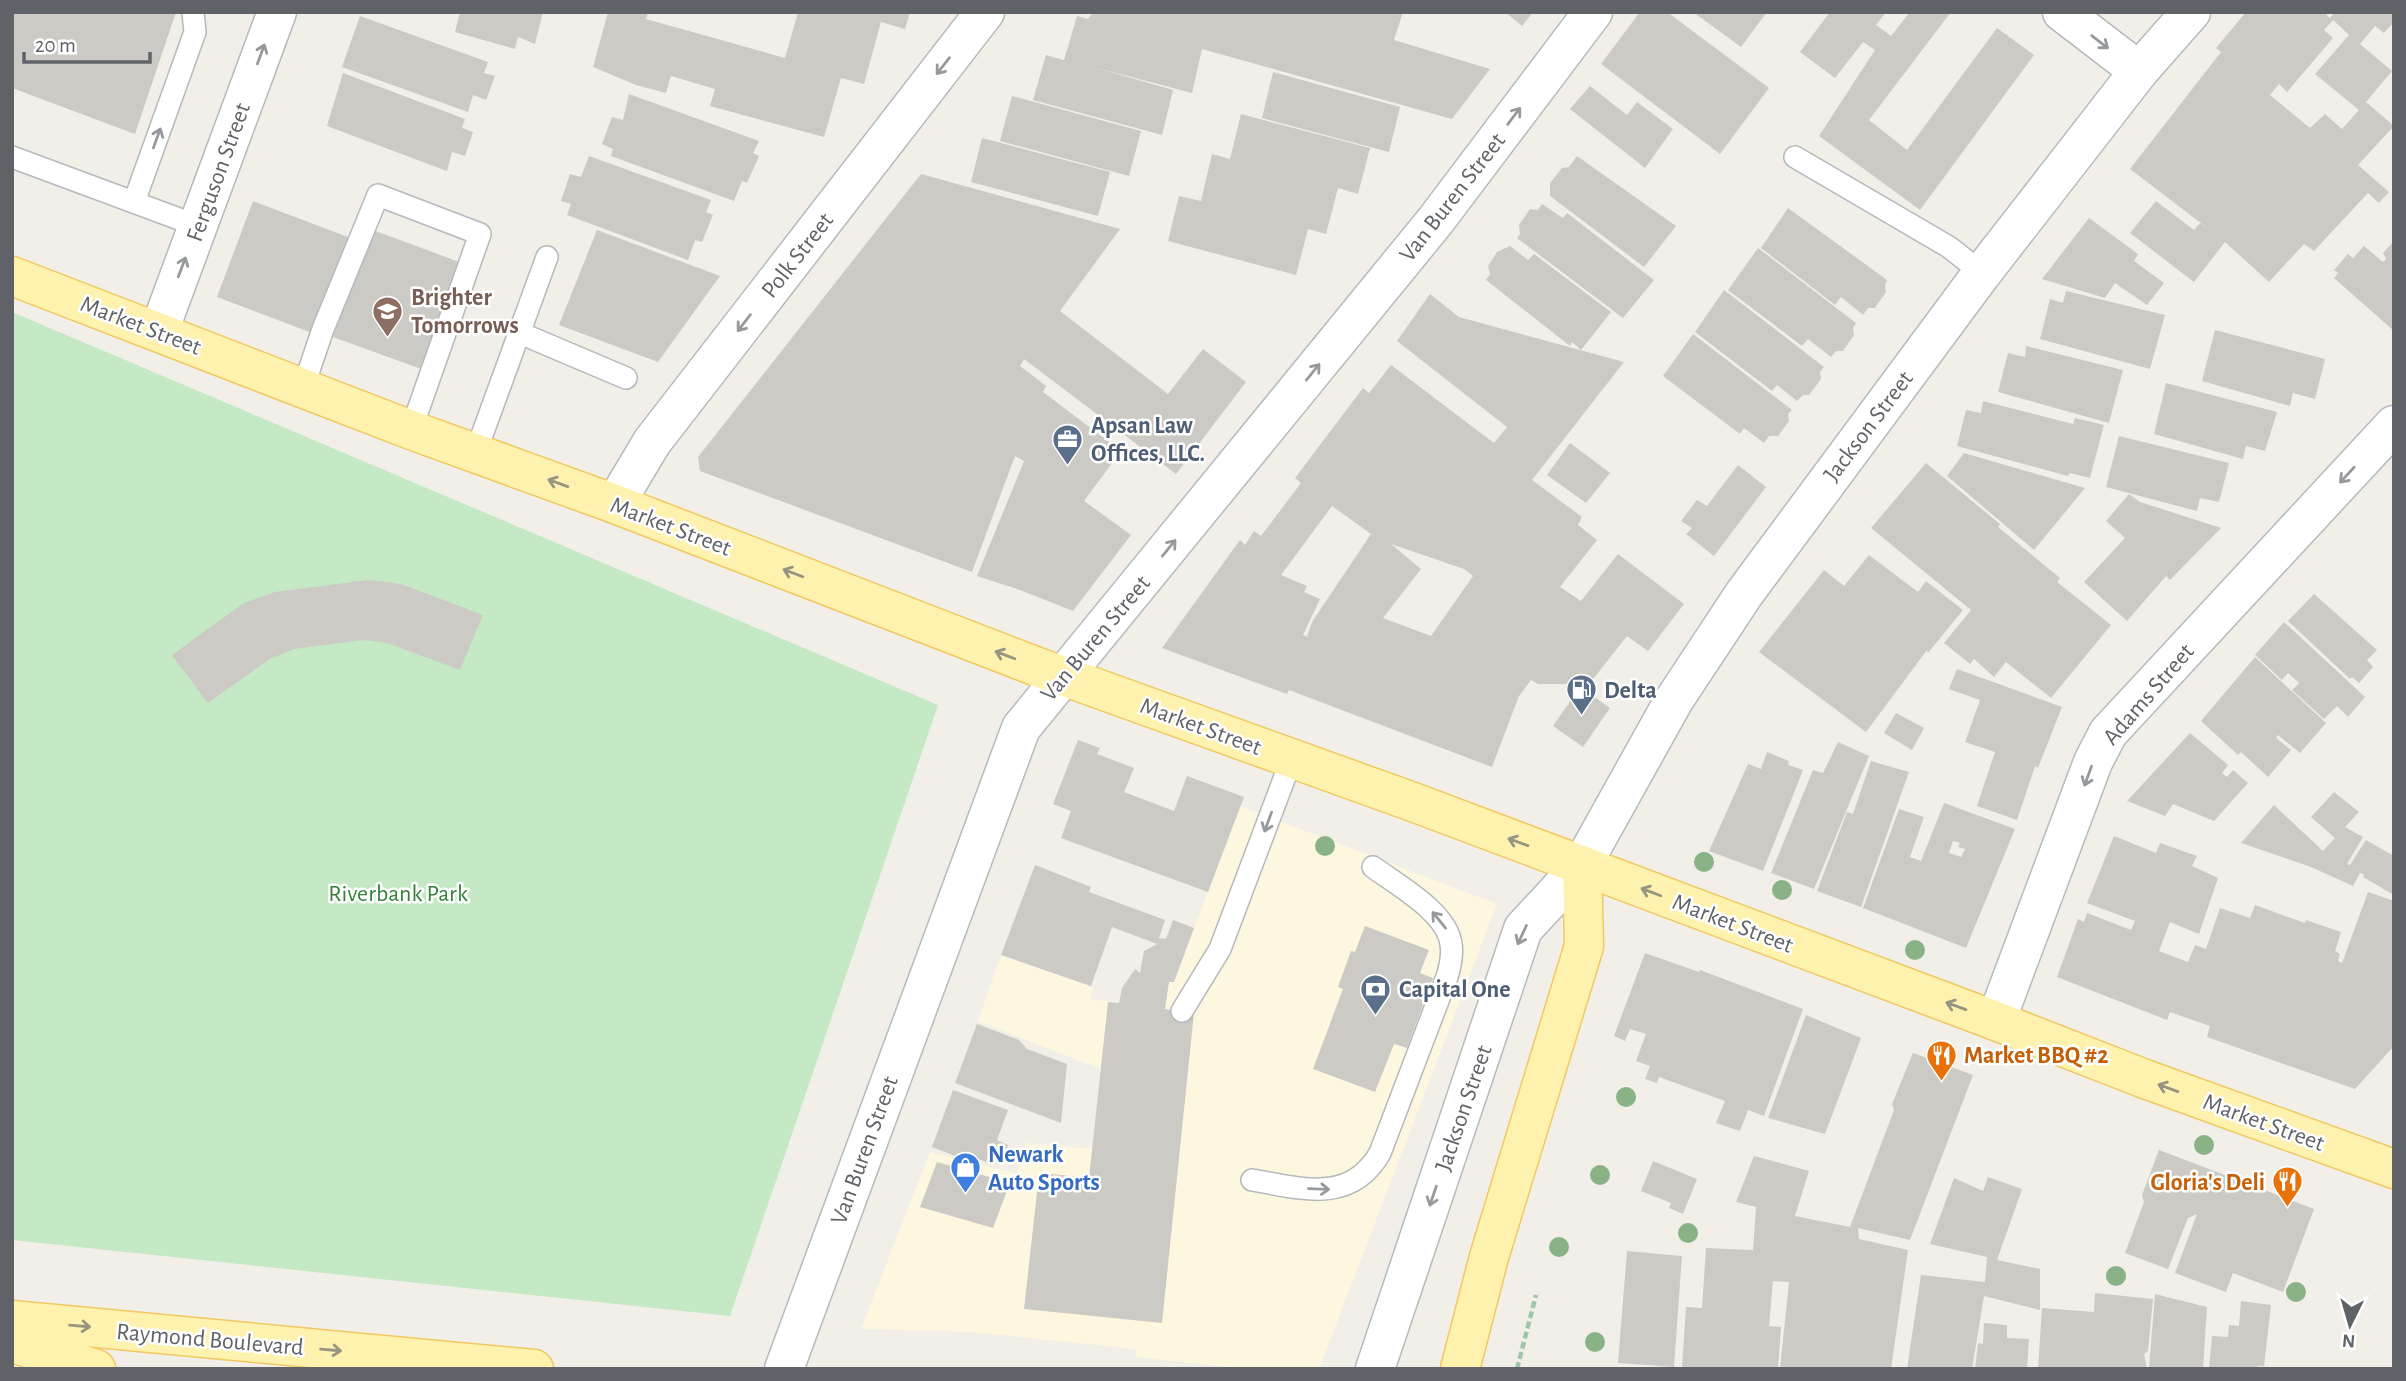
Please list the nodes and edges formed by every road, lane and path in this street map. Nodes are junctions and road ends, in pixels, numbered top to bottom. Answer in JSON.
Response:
{"nodes":[{"id":1,"x":193,"y":12,"type":"edge"},
{"id":2,"x":277,"y":12,"type":"edge"},
{"id":3,"x":985,"y":12,"type":"edge"},
{"id":4,"x":1593,"y":12,"type":"edge"},
{"id":5,"x":2062,"y":12,"type":"edge"},
{"id":6,"x":2191,"y":12,"type":"edge"},
{"id":7,"x":2139,"y":71,"type":"junction"},
{"id":8,"x":12,"y":157,"type":"edge"},
{"id":9,"x":1794,"y":157,"type":"dead end"},
{"id":10,"x":134,"y":202,"type":"junction"},
{"id":11,"x":198,"y":226,"type":"junction"},
{"id":12,"x":547,"y":257,"type":"dead end"},
{"id":13,"x":1983,"y":273,"type":"junction"},
{"id":14,"x":12,"y":276,"type":"edge"},
{"id":15,"x":159,"y":331,"type":"junction"},
{"id":16,"x":520,"y":332,"type":"junction"},
{"id":17,"x":626,"y":378,"type":"dead end"},
{"id":18,"x":303,"y":388,"type":"junction"},
{"id":19,"x":2394,"y":425,"type":"edge"},
{"id":20,"x":411,"y":430,"type":"junction"},
{"id":21,"x":475,"y":454,"type":"junction"},
{"id":22,"x":615,"y":504,"type":"junction"},
{"id":23,"x":1064,"y":677,"type":"junction"},
{"id":24,"x":1292,"y":758,"type":"junction"},
{"id":25,"x":1582,"y":865,"type":"junction"},
{"id":26,"x":1373,"y":867,"type":"dead end"},
{"id":27,"x":1182,"y":1011,"type":"dead end"},
{"id":28,"x":1996,"y":1021,"type":"junction"},
{"id":29,"x":2392,"y":1162,"type":"edge"},
{"id":30,"x":1252,"y":1180,"type":"dead end"},
{"id":31,"x":1536,"y":1296,"type":"dead end"},
{"id":32,"x":12,"y":1320,"type":"edge"},
{"id":33,"x":12,"y":1343,"type":"edge"},
{"id":34,"x":96,"y":1369,"type":"edge"},
{"id":35,"x":534,"y":1369,"type":"edge"},
{"id":36,"x":783,"y":1369,"type":"edge"},
{"id":37,"x":1375,"y":1369,"type":"edge"},
{"id":38,"x":1460,"y":1369,"type":"edge"},
{"id":39,"x":1517,"y":1369,"type":"edge"}],
"edges":[{"from":10,"to":1,"type":"lane","one_way":true},
{"from":11,"to":2,"type":"street","name":"Ferguson Street","one_way":true},
{"from":3,"to":22,"type":"street","name":"Polk Street","one_way":true},
{"from":23,"to":4,"type":"street","name":"Van Buren Street","one_way":true},
{"from":5,"to":7,"type":"street","one_way":true},
{"from":6,"to":7,"type":"street","name":"Jackson Street"},
{"from":7,"to":13,"type":"street","name":"Jackson Street"},
{"from":8,"to":10,"type":"lane"},
{"from":9,"to":13,"type":"lane"},
{"from":10,"to":11,"type":"lane"},
{"from":15,"to":11,"type":"street","name":"Ferguson Street","one_way":true},
{"from":12,"to":16,"type":"lane"},
{"from":13,"to":25,"type":"street","name":"Jackson Street"},
{"from":14,"to":15,"type":"main road","name":"Market Street"},
{"from":15,"to":18,"type":"main road","name":"Market Street"},
{"from":16,"to":17,"type":"lane"},
{"from":16,"to":21,"type":"lane"},
{"from":18,"to":20,"type":"main road","name":"Market Street"},
{"from":18,"to":20,"type":"lane"},
{"from":19,"to":28,"type":"street","name":"Adams Street","one_way":true},
{"from":20,"to":21,"type":"main road","name":"Market Street"},
{"from":22,"to":21,"type":"main road","name":"Market Street","one_way":true},
{"from":23,"to":22,"type":"main road","name":"Market Street","one_way":true},
{"from":23,"to":24,"type":"main road","name":"Market Street"},
{"from":23,"to":36,"type":"street","name":"Van Buren Street"},
{"from":25,"to":24,"type":"main road","name":"Market Street","one_way":true},
{"from":24,"to":27,"type":"lane","one_way":true},
{"from":28,"to":25,"type":"main road","name":"Market Street","one_way":true},
{"from":25,"to":37,"type":"street","name":"Jackson Street","one_way":true},
{"from":25,"to":38,"type":"main road"},
{"from":30,"to":26,"type":"lane","one_way":true},
{"from":29,"to":28,"type":"main road","name":"Market Street","one_way":true},
{"from":31,"to":39,"type":"path"},
{"from":32,"to":35,"type":"main road","name":"Raymond Boulevard","one_way":true},
{"from":33,"to":34,"type":"main road"}]}
